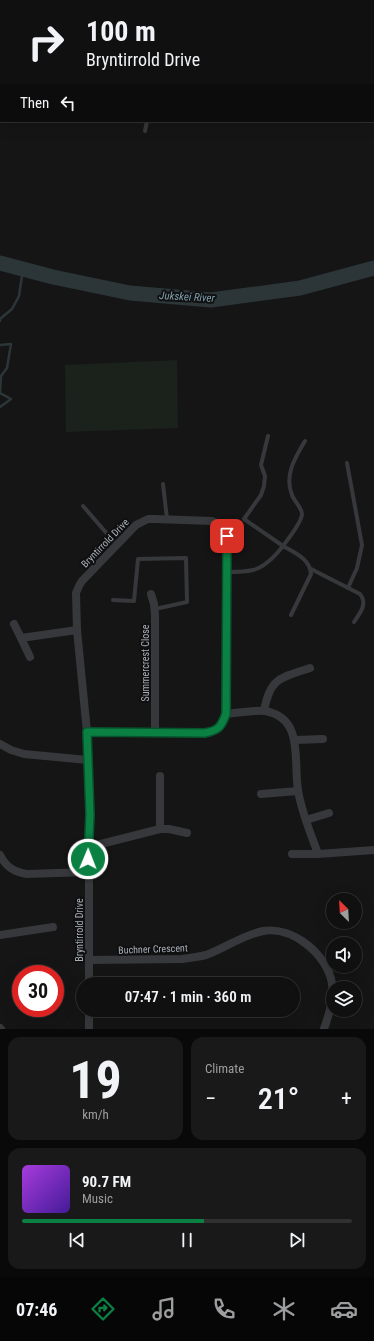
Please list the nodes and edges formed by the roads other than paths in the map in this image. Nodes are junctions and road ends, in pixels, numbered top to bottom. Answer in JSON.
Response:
{"nodes":[{"id":1,"x":147,"y":122,"type":"edge"},
{"id":2,"x":145,"y":131,"type":"dead end"},
{"id":3,"x":268,"y":436,"type":"dead end"},
{"id":4,"x":305,"y":441,"type":"dead end"},
{"id":5,"x":346,"y":462,"type":"dead end"},
{"id":6,"x":162,"y":484,"type":"dead end"},
{"id":7,"x":83,"y":506,"type":"dead end"},
{"id":8,"x":167,"y":519,"type":"junction"},
{"id":9,"x":116,"y":544,"type":"junction"},
{"id":10,"x":283,"y":546,"type":"junction"},
{"id":11,"x":311,"y":569,"type":"junction"},
{"id":12,"x":227,"y":572,"type":"junction"},
{"id":13,"x":348,"y":588,"type":"junction"},
{"id":14,"x":151,"y":594,"type":"dead end"},
{"id":15,"x":113,"y":600,"type":"dead end"},
{"id":16,"x":154,"y":609,"type":"junction"},
{"id":17,"x":292,"y":615,"type":"dead end"},
{"id":18,"x":354,"y":622,"type":"dead end"},
{"id":19,"x":14,"y":624,"type":"dead end"},
{"id":20,"x":78,"y":630,"type":"junction"},
{"id":21,"x":21,"y":638,"type":"junction"},
{"id":22,"x":30,"y":657,"type":"dead end"},
{"id":23,"x":310,"y":668,"type":"dead end"},
{"id":24,"x":264,"y":711,"type":"junction"},
{"id":25,"x":226,"y":714,"type":"junction"},
{"id":26,"x":87,"y":732,"type":"junction"},
{"id":27,"x":155,"y":732,"type":"junction"},
{"id":28,"x":323,"y":739,"type":"dead end"},
{"id":29,"x":295,"y":740,"type":"junction"},
{"id":30,"x":0,"y":744,"type":"edge"},
{"id":31,"x":88,"y":760,"type":"junction"},
{"id":32,"x":160,"y":776,"type":"dead end"},
{"id":33,"x":298,"y":791,"type":"junction"},
{"id":34,"x":261,"y":794,"type":"dead end"},
{"id":35,"x":329,"y":813,"type":"dead end"},
{"id":36,"x":306,"y":820,"type":"junction"},
{"id":37,"x":160,"y":829,"type":"junction"},
{"id":38,"x":187,"y":833,"type":"dead end"},
{"id":39,"x":89,"y":847,"type":"junction"},
{"id":40,"x":374,"y":850,"type":"edge"},
{"id":41,"x":292,"y":854,"type":"dead end"},
{"id":42,"x":318,"y":854,"type":"junction"},
{"id":43,"x":0,"y":855,"type":"edge"},
{"id":44,"x":88,"y":872,"type":"junction"},
{"id":45,"x":53,"y":926,"type":"dead end"},
{"id":46,"x":0,"y":934,"type":"edge"},
{"id":47,"x":89,"y":960,"type":"junction"},
{"id":48,"x":89,"y":977,"type":"edge"},
{"id":49,"x":89,"y":1017,"type":"edge"},
{"id":50,"x":89,"y":1029,"type":"edge"},
{"id":51,"x":324,"y":1029,"type":"edge"}],
"edges":[{"from":1,"to":2,"type":"lane"},
{"from":3,"to":10,"type":"lane"},
{"from":4,"to":10,"type":"lane"},
{"from":5,"to":13,"type":"lane"},
{"from":6,"to":8,"type":"lane"},
{"from":7,"to":9,"type":"lane"},
{"from":8,"to":9,"type":"street","name":"Bryntirrold Drive"},
{"from":8,"to":12,"type":"street","name":"Bryntirrold Drive"},
{"from":9,"to":20,"type":"street","name":"Bryntirrold Drive"},
{"from":10,"to":11,"type":"lane"},
{"from":10,"to":12,"type":"lane"},
{"from":11,"to":13,"type":"lane"},
{"from":11,"to":17,"type":"lane"},
{"from":12,"to":25,"type":"street","name":"Bryntirrold Drive"},
{"from":13,"to":18,"type":"lane"},
{"from":14,"to":16,"type":"street","name":"Summercrest Close"},
{"from":15,"to":16,"type":"lane"},
{"from":16,"to":27,"type":"street","name":"Summercrest Close"},
{"from":19,"to":21,"type":"street"},
{"from":20,"to":21,"type":"street"},
{"from":20,"to":26,"type":"street","name":"Bryntirrold Drive"},
{"from":21,"to":22,"type":"street"},
{"from":23,"to":24,"type":"street"},
{"from":24,"to":25,"type":"street"},
{"from":24,"to":29,"type":"street"},
{"from":25,"to":27,"type":"street"},
{"from":26,"to":27,"type":"street"},
{"from":26,"to":31,"type":"street","name":"Bryntirrold Drive"},
{"from":28,"to":29,"type":"street"},
{"from":29,"to":33,"type":"street"},
{"from":30,"to":31,"type":"street"},
{"from":31,"to":39,"type":"street","name":"Bryntirrold Drive"},
{"from":32,"to":37,"type":"street"},
{"from":33,"to":34,"type":"street"},
{"from":33,"to":36,"type":"street"},
{"from":35,"to":36,"type":"street"},
{"from":36,"to":42,"type":"street"},
{"from":37,"to":38,"type":"street"},
{"from":37,"to":39,"type":"street"},
{"from":39,"to":44,"type":"street","name":"Bryntirrold Drive"},
{"from":40,"to":42,"type":"street"},
{"from":41,"to":42,"type":"street"},
{"from":43,"to":44,"type":"street"},
{"from":44,"to":47,"type":"street","name":"Bryntirrold Drive"},
{"from":45,"to":46,"type":"street"},
{"from":47,"to":48,"type":"street","name":"Bryntirrold Drive"},
{"from":47,"to":51,"type":"street","name":"Buchner Crescent"},
{"from":49,"to":50,"type":"street"}]}
